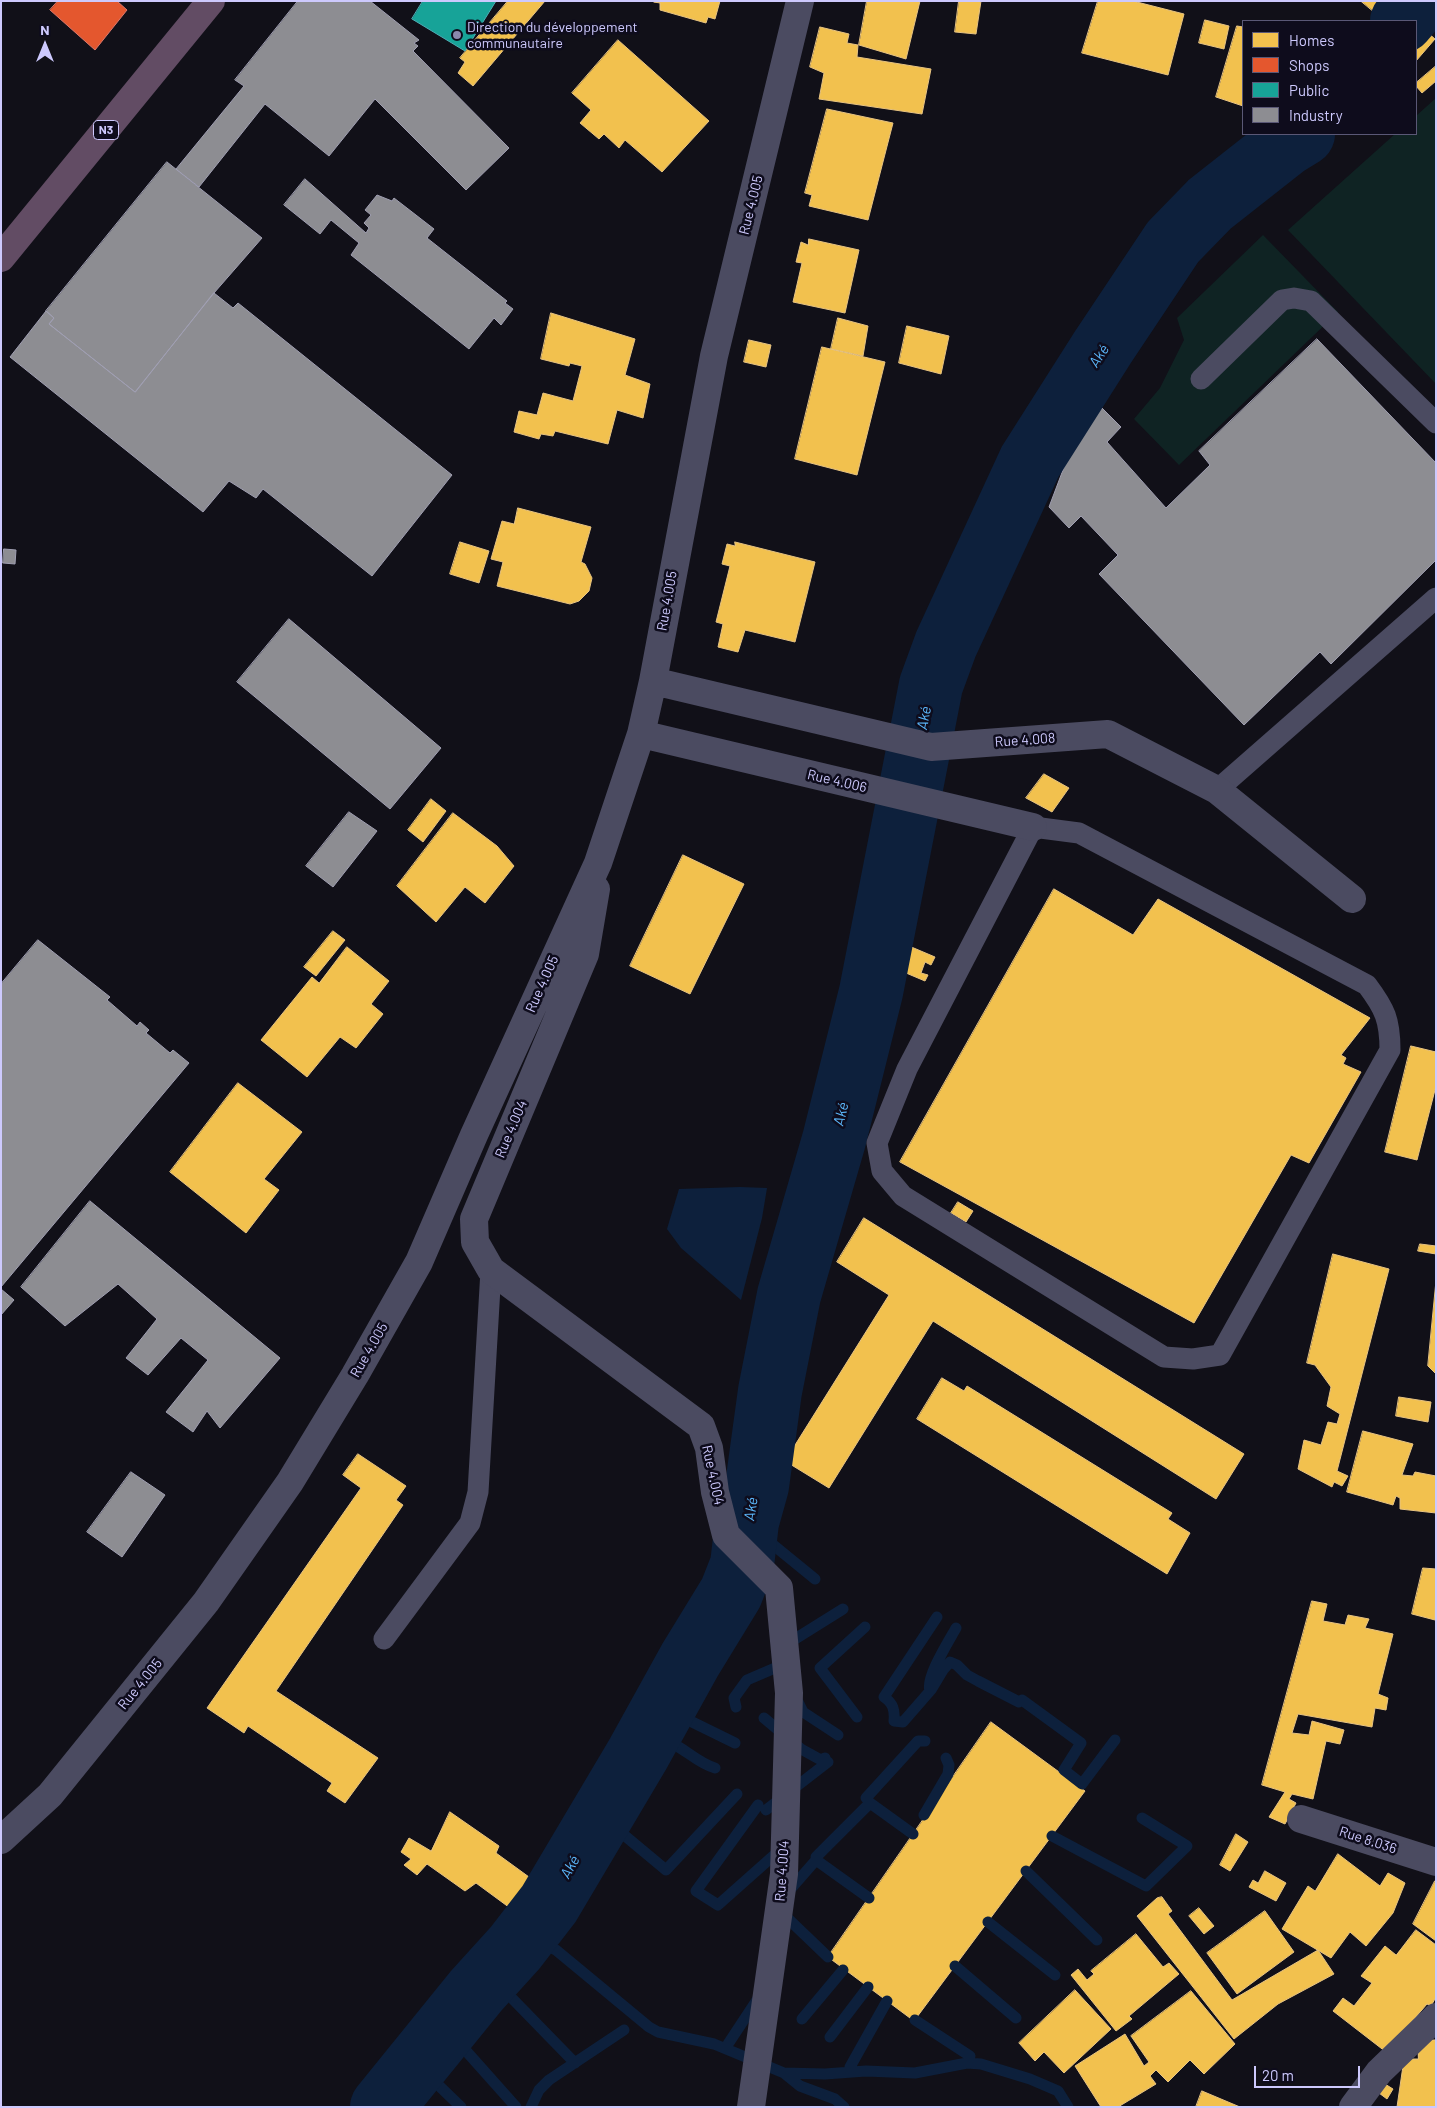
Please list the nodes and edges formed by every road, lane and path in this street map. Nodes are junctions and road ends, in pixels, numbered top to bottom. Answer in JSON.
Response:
{"nodes":[{"id":1,"x":211,"y":1,"type":"edge"},
{"id":2,"x":800,"y":1,"type":"edge"},
{"id":3,"x":1,"y":258,"type":"edge"},
{"id":4,"x":1201,"y":379,"type":"dead end"},
{"id":5,"x":1436,"y":423,"type":"edge"},
{"id":6,"x":1436,"y":598,"type":"edge"},
{"id":7,"x":653,"y":681,"type":"junction"},
{"id":8,"x":641,"y":734,"type":"junction"},
{"id":9,"x":1217,"y":790,"type":"junction"},
{"id":10,"x":1033,"y":827,"type":"junction"},
{"id":11,"x":598,"y":863,"type":"junction"},
{"id":12,"x":1352,"y":899,"type":"dead end"},
{"id":13,"x":491,"y":1270,"type":"junction"},
{"id":14,"x":384,"y":1639,"type":"dead end"},
{"id":15,"x":1301,"y":1819,"type":"dead end"},
{"id":16,"x":1,"y":1840,"type":"edge"},
{"id":17,"x":1436,"y":1862,"type":"edge"},
{"id":18,"x":1436,"y":2017,"type":"edge"},
{"id":19,"x":751,"y":2107,"type":"edge"},
{"id":20,"x":1353,"y":2107,"type":"edge"}],
"edges":[{"from":1,"to":3,"type":"highway","number":"N3"},
{"from":2,"to":7,"type":"street","name":"Rue 4.005"},
{"from":4,"to":5,"type":"lane"},
{"from":6,"to":9,"type":"lane"},
{"from":7,"to":8,"type":"street","name":"Rue 4.005"},
{"from":7,"to":9,"type":"street","name":"Rue 4.008"},
{"from":8,"to":10,"type":"street","name":"Rue 4.006"},
{"from":8,"to":11,"type":"street","name":"Rue 4.005"},
{"from":9,"to":12,"type":"street","name":"Rue 4.008"},
{"from":10,"to":10,"type":"lane"},
{"from":11,"to":13,"type":"street","name":"Rue 4.004"},
{"from":11,"to":16,"type":"street","name":"Rue 4.005"},
{"from":13,"to":14,"type":"lane"},
{"from":13,"to":19,"type":"street","name":"Rue 4.004"},
{"from":15,"to":17,"type":"street","name":"Rue 8.036"},
{"from":18,"to":20,"type":"street"}]}
